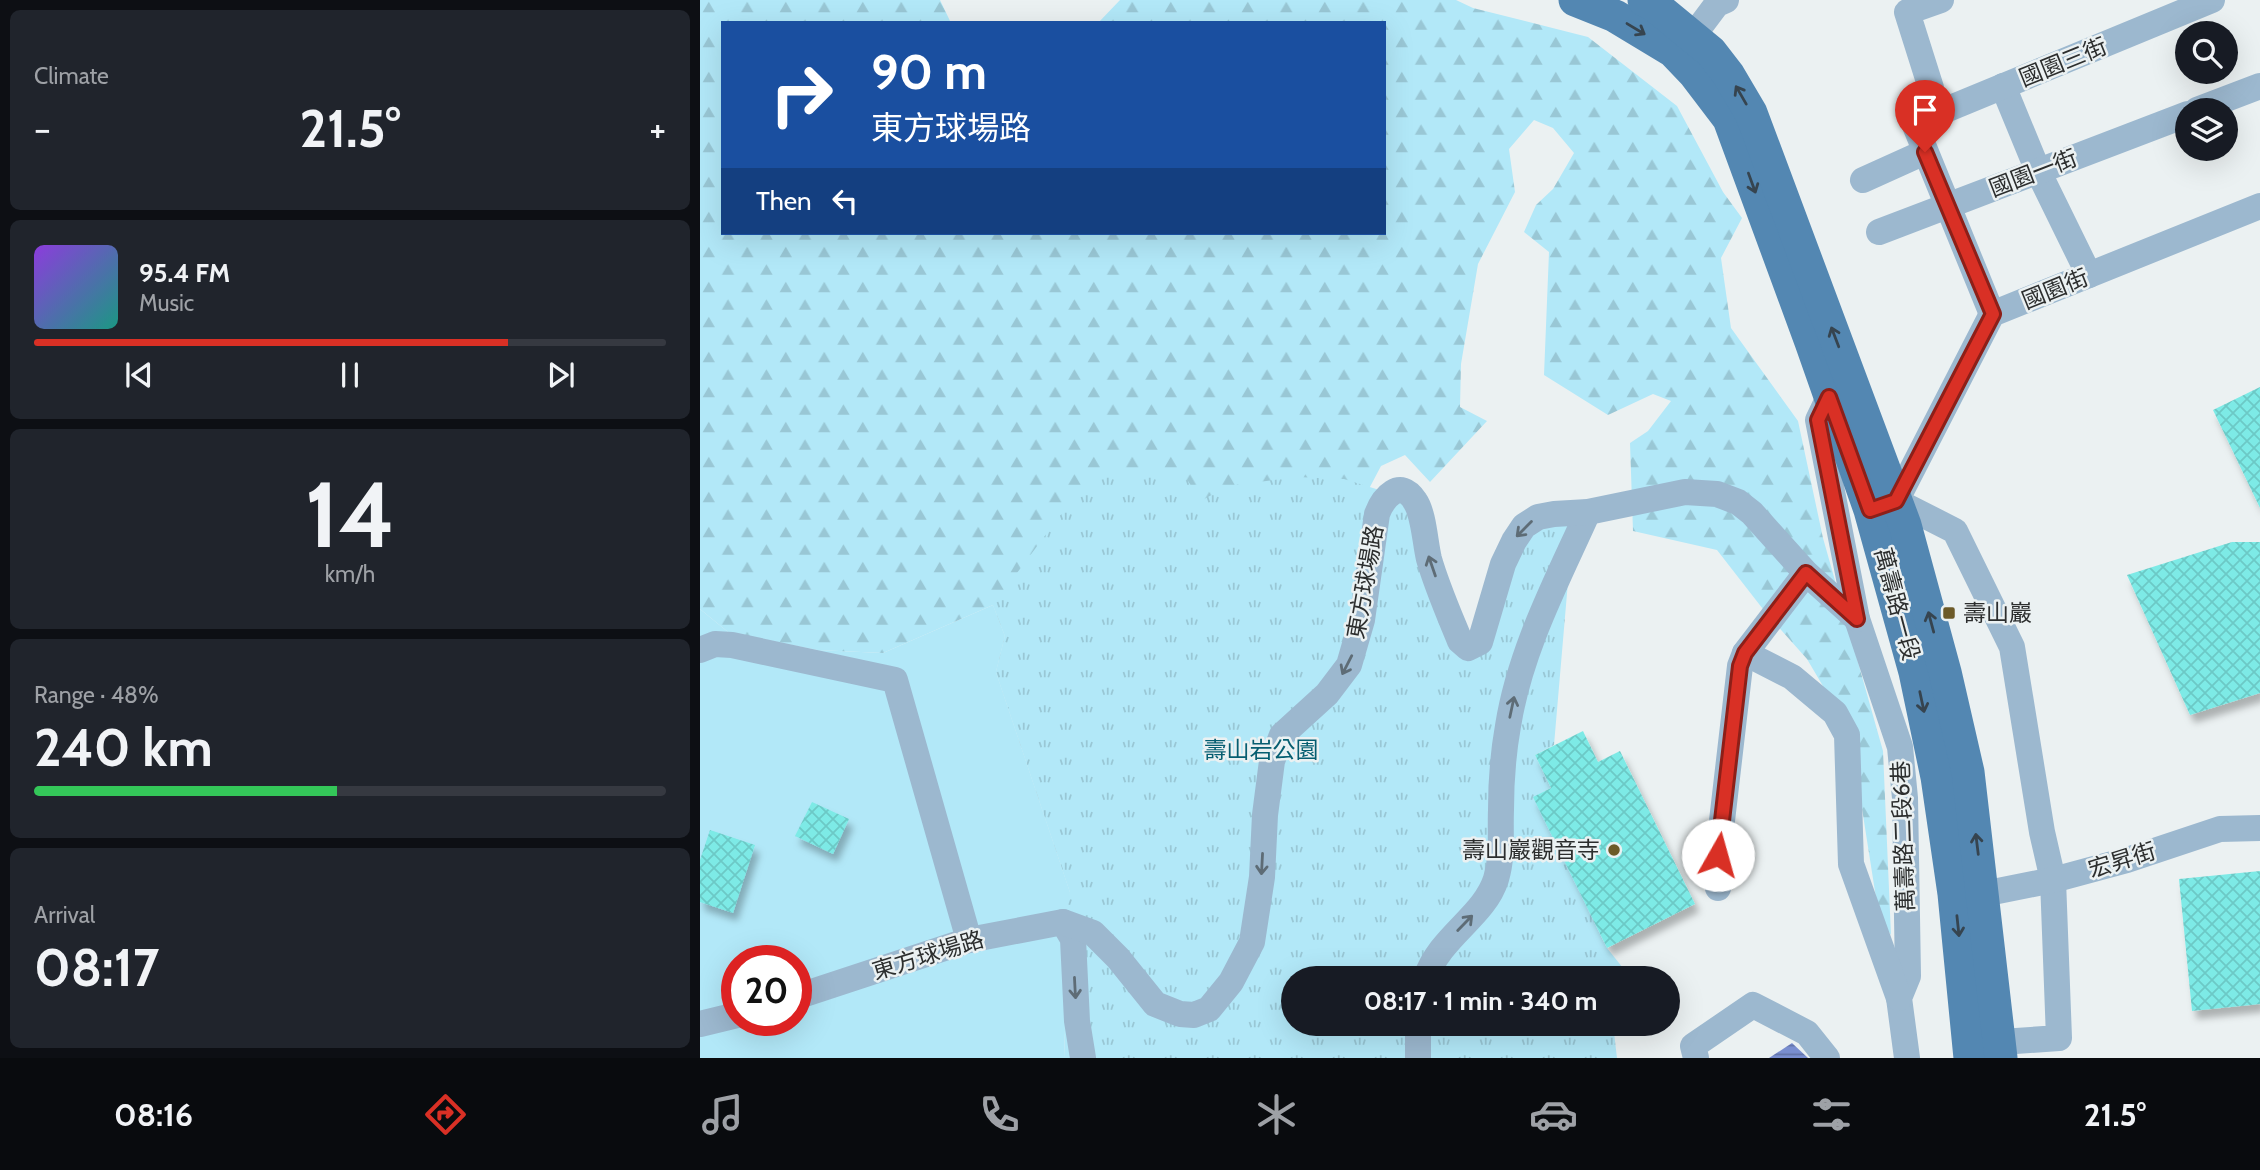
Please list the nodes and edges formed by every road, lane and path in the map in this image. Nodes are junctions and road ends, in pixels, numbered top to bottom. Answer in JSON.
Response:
{"nodes":[{"id":1,"x":1575,"y":0,"type":"edge"},
{"id":2,"x":1644,"y":0,"type":"edge"},
{"id":3,"x":1726,"y":0,"type":"edge"},
{"id":4,"x":1941,"y":0,"type":"edge"},
{"id":5,"x":2212,"y":0,"type":"edge"},
{"id":6,"x":1683,"y":43,"type":"junction"},
{"id":7,"x":2003,"y":86,"type":"junction"},
{"id":8,"x":2260,"y":86,"type":"edge"},
{"id":9,"x":2228,"y":98,"type":"edge"},
{"id":10,"x":2175,"y":119,"type":"edge"},
{"id":11,"x":1914,"y":123,"type":"junction"},
{"id":12,"x":1925,"y":152,"type":"junction"},
{"id":13,"x":2038,"y":171,"type":"junction"},
{"id":14,"x":1863,"y":180,"type":"dead end"},
{"id":15,"x":1947,"y":206,"type":"junction"},
{"id":16,"x":2260,"y":206,"type":"edge"},
{"id":17,"x":1879,"y":232,"type":"dead end"},
{"id":18,"x":2090,"y":275,"type":"junction"},
{"id":19,"x":1993,"y":314,"type":"junction"},
{"id":20,"x":1841,"y":393,"type":"junction"},
{"id":21,"x":1883,"y":506,"type":"junction"},
{"id":22,"x":1587,"y":512,"type":"junction"},
{"id":23,"x":1806,"y":573,"type":"junction"},
{"id":24,"x":1857,"y":619,"type":"junction"},
{"id":25,"x":700,"y":650,"type":"edge"},
{"id":26,"x":1745,"y":653,"type":"junction"},
{"id":27,"x":2260,"y":828,"type":"edge"},
{"id":28,"x":2053,"y":880,"type":"junction"},
{"id":29,"x":1718,"y":887,"type":"dead end"},
{"id":30,"x":1983,"y":894,"type":"junction"},
{"id":31,"x":1063,"y":922,"type":"junction"},
{"id":32,"x":969,"y":940,"type":"junction"},
{"id":33,"x":1432,"y":966,"type":"edge"},
{"id":34,"x":812,"y":992,"type":"edge"},
{"id":35,"x":1899,"y":998,"type":"junction"},
{"id":36,"x":721,"y":1019,"type":"edge"},
{"id":37,"x":700,"y":1024,"type":"edge"},
{"id":38,"x":1418,"y":1036,"type":"edge"},
{"id":39,"x":2001,"y":1050,"type":"edge"},
{"id":40,"x":1083,"y":1058,"type":"edge"},
{"id":41,"x":1418,"y":1058,"type":"edge"},
{"id":42,"x":1696,"y":1058,"type":"edge"},
{"id":43,"x":1827,"y":1058,"type":"edge"},
{"id":44,"x":1908,"y":1058,"type":"edge"},
{"id":45,"x":1970,"y":1058,"type":"edge"}],
"edges":[{"from":1,"to":6,"type":"main road","name":"萬壽路一段","one_way":true},
{"from":2,"to":6,"type":"main road","name":"萬壽路一段"},
{"from":3,"to":6,"type":"street"},
{"from":4,"to":11,"type":"street"},
{"from":5,"to":7,"type":"street","name":"國園三街"},
{"from":6,"to":20,"type":"main road","name":"萬壽路一段"},
{"from":7,"to":11,"type":"street","name":"國園三街"},
{"from":7,"to":13,"type":"street"},
{"from":8,"to":9,"type":"street"},
{"from":10,"to":13,"type":"street","name":"國園一街"},
{"from":11,"to":12,"type":"street"},
{"from":12,"to":14,"type":"street"},
{"from":12,"to":15,"type":"street"},
{"from":13,"to":15,"type":"street","name":"國園一街"},
{"from":13,"to":18,"type":"street"},
{"from":15,"to":17,"type":"street","name":"國園一街"},
{"from":15,"to":19,"type":"street"},
{"from":16,"to":18,"type":"street","name":"國園街"},
{"from":18,"to":19,"type":"street","name":"國園街"},
{"from":19,"to":21,"type":"street","name":"國園街"},
{"from":20,"to":21,"type":"main road","name":"萬壽路一段"},
{"from":20,"to":24,"type":"street"},
{"from":21,"to":28,"type":"street"},
{"from":30,"to":21,"type":"main road","name":"萬壽路一段","one_way":true},
{"from":21,"to":45,"type":"main road","name":"萬壽路一段","one_way":true},
{"from":22,"to":23,"type":"street","name":"東方球場路"},
{"from":22,"to":31,"type":"street","name":"東方球場路","one_way":true},
{"from":33,"to":22,"type":"street","one_way":true},
{"from":23,"to":24,"type":"street","name":"東方球場路"},
{"from":23,"to":26,"type":"street"},
{"from":24,"to":35,"type":"street","name":"萬壽路二段6巷"},
{"from":25,"to":32,"type":"street"},
{"from":26,"to":29,"type":"street"},
{"from":26,"to":35,"type":"street"},
{"from":27,"to":28,"type":"street","name":"宏昇街"},
{"from":28,"to":30,"type":"street","name":"宏昇街"},
{"from":28,"to":39,"type":"street"},
{"from":30,"to":39,"type":"main road","name":"萬壽路一段"},
{"from":31,"to":32,"type":"street","name":"東方球場路"},
{"from":31,"to":40,"type":"street","one_way":true},
{"from":32,"to":34,"type":"street","name":"東方球場路"},
{"from":35,"to":44,"type":"street","name":"萬壽路二段6巷"},
{"from":36,"to":37,"type":"street"},
{"from":38,"to":41,"type":"street"},
{"from":42,"to":43,"type":"street"}]}
